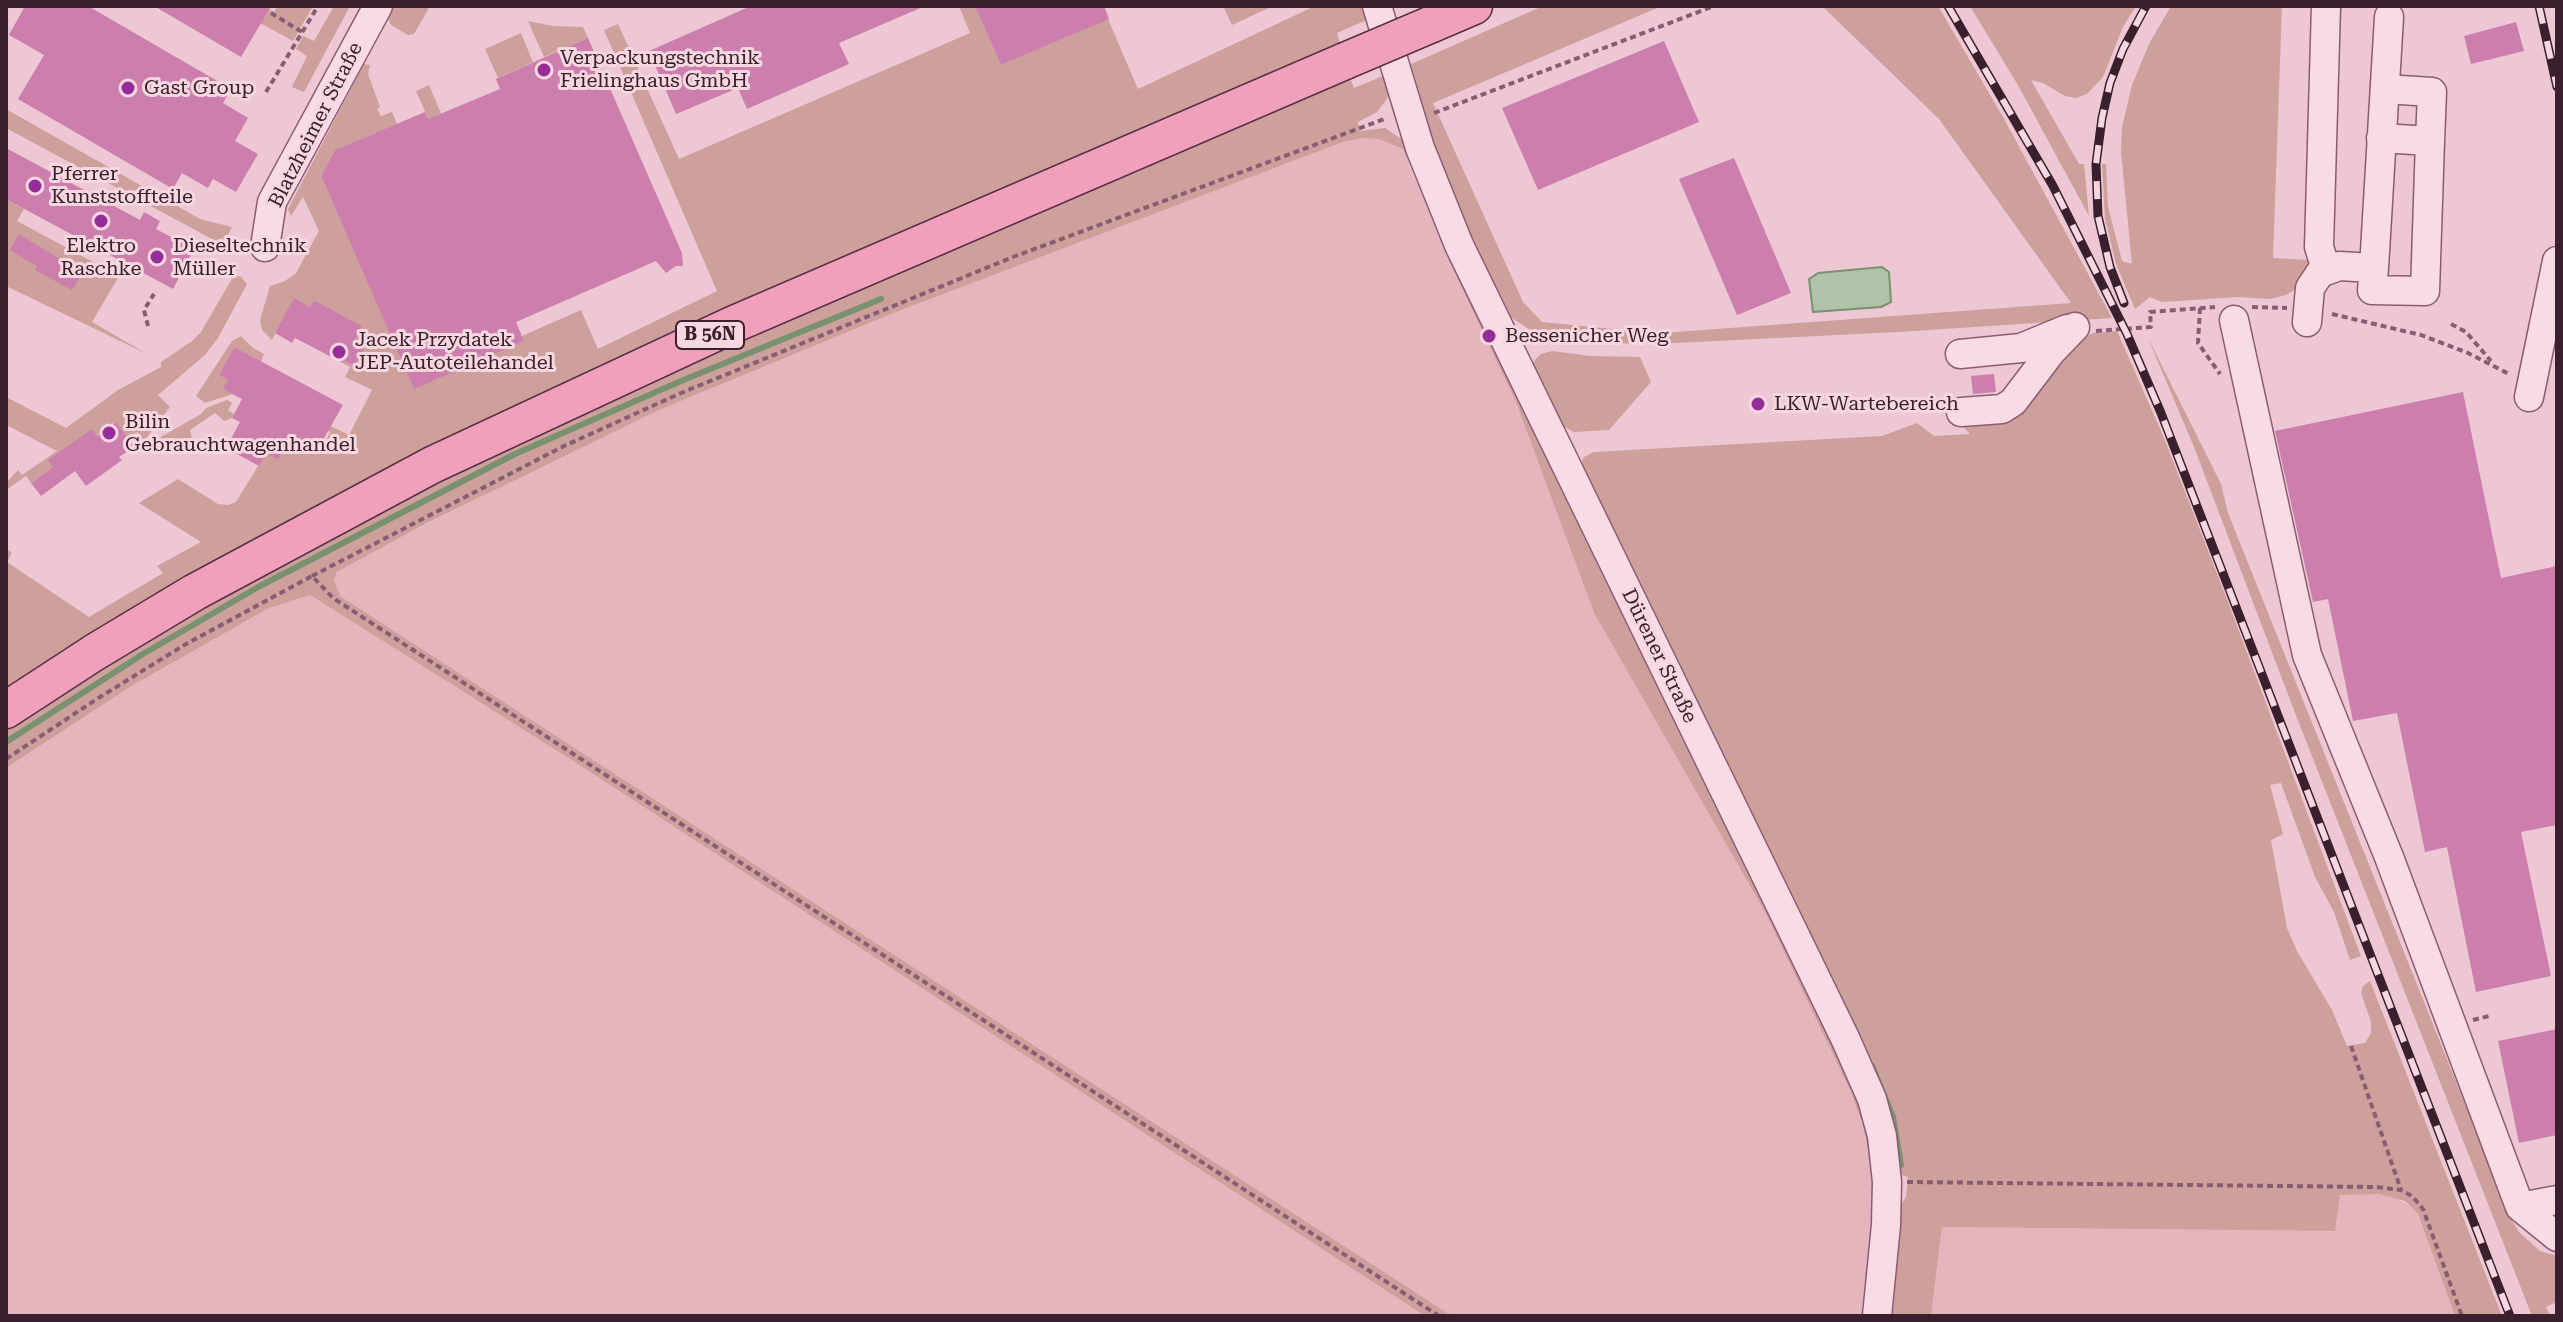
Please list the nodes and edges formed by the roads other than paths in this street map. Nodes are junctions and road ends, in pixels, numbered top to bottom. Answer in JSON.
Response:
{"nodes":[{"id":1,"x":378,"y":6,"type":"edge"},
{"id":2,"x":1377,"y":6,"type":"edge"},
{"id":3,"x":1474,"y":6,"type":"edge"},
{"id":4,"x":2326,"y":6,"type":"edge"},
{"id":5,"x":2389,"y":17,"type":"dead end"},
{"id":6,"x":2385,"y":89,"type":"junction"},
{"id":7,"x":2381,"y":138,"type":"junction"},
{"id":8,"x":2430,"y":141,"type":"junction"},
{"id":9,"x":265,"y":247,"type":"dead end"},
{"id":10,"x":2557,"y":261,"type":"edge"},
{"id":11,"x":2374,"y":268,"type":"junction"},
{"id":12,"x":2326,"y":269,"type":"junction"},
{"id":13,"x":2234,"y":320,"type":"dead end"},
{"id":14,"x":2307,"y":322,"type":"dead end"},
{"id":15,"x":1960,"y":354,"type":"dead end"},
{"id":16,"x":2529,"y":397,"type":"dead end"},
{"id":17,"x":1961,"y":412,"type":"dead end"},
{"id":18,"x":6,"y":710,"type":"edge"},
{"id":19,"x":2557,"y":1200,"type":"edge"},
{"id":20,"x":2520,"y":1207,"type":"junction"},
{"id":21,"x":2557,"y":1237,"type":"edge"},
{"id":22,"x":1877,"y":1316,"type":"edge"}],
"edges":[{"from":1,"to":9,"type":"street","name":"Blatzheimer Straße"},
{"from":2,"to":22,"type":"street","name":"Dürener Straße"},
{"from":3,"to":18,"type":"main road","number":"B 56N","bridge":true},
{"from":4,"to":12,"type":"street"},
{"from":5,"to":6,"type":"street"},
{"from":6,"to":7,"type":"street"},
{"from":6,"to":8,"type":"street"},
{"from":7,"to":8,"type":"street"},
{"from":7,"to":11,"type":"street"},
{"from":8,"to":11,"type":"street"},
{"from":10,"to":16,"type":"street"},
{"from":11,"to":12,"type":"street"},
{"from":12,"to":14,"type":"street"},
{"from":13,"to":20,"type":"street"},
{"from":15,"to":17,"type":"street"},
{"from":19,"to":20,"type":"street"},
{"from":20,"to":21,"type":"street"}]}
